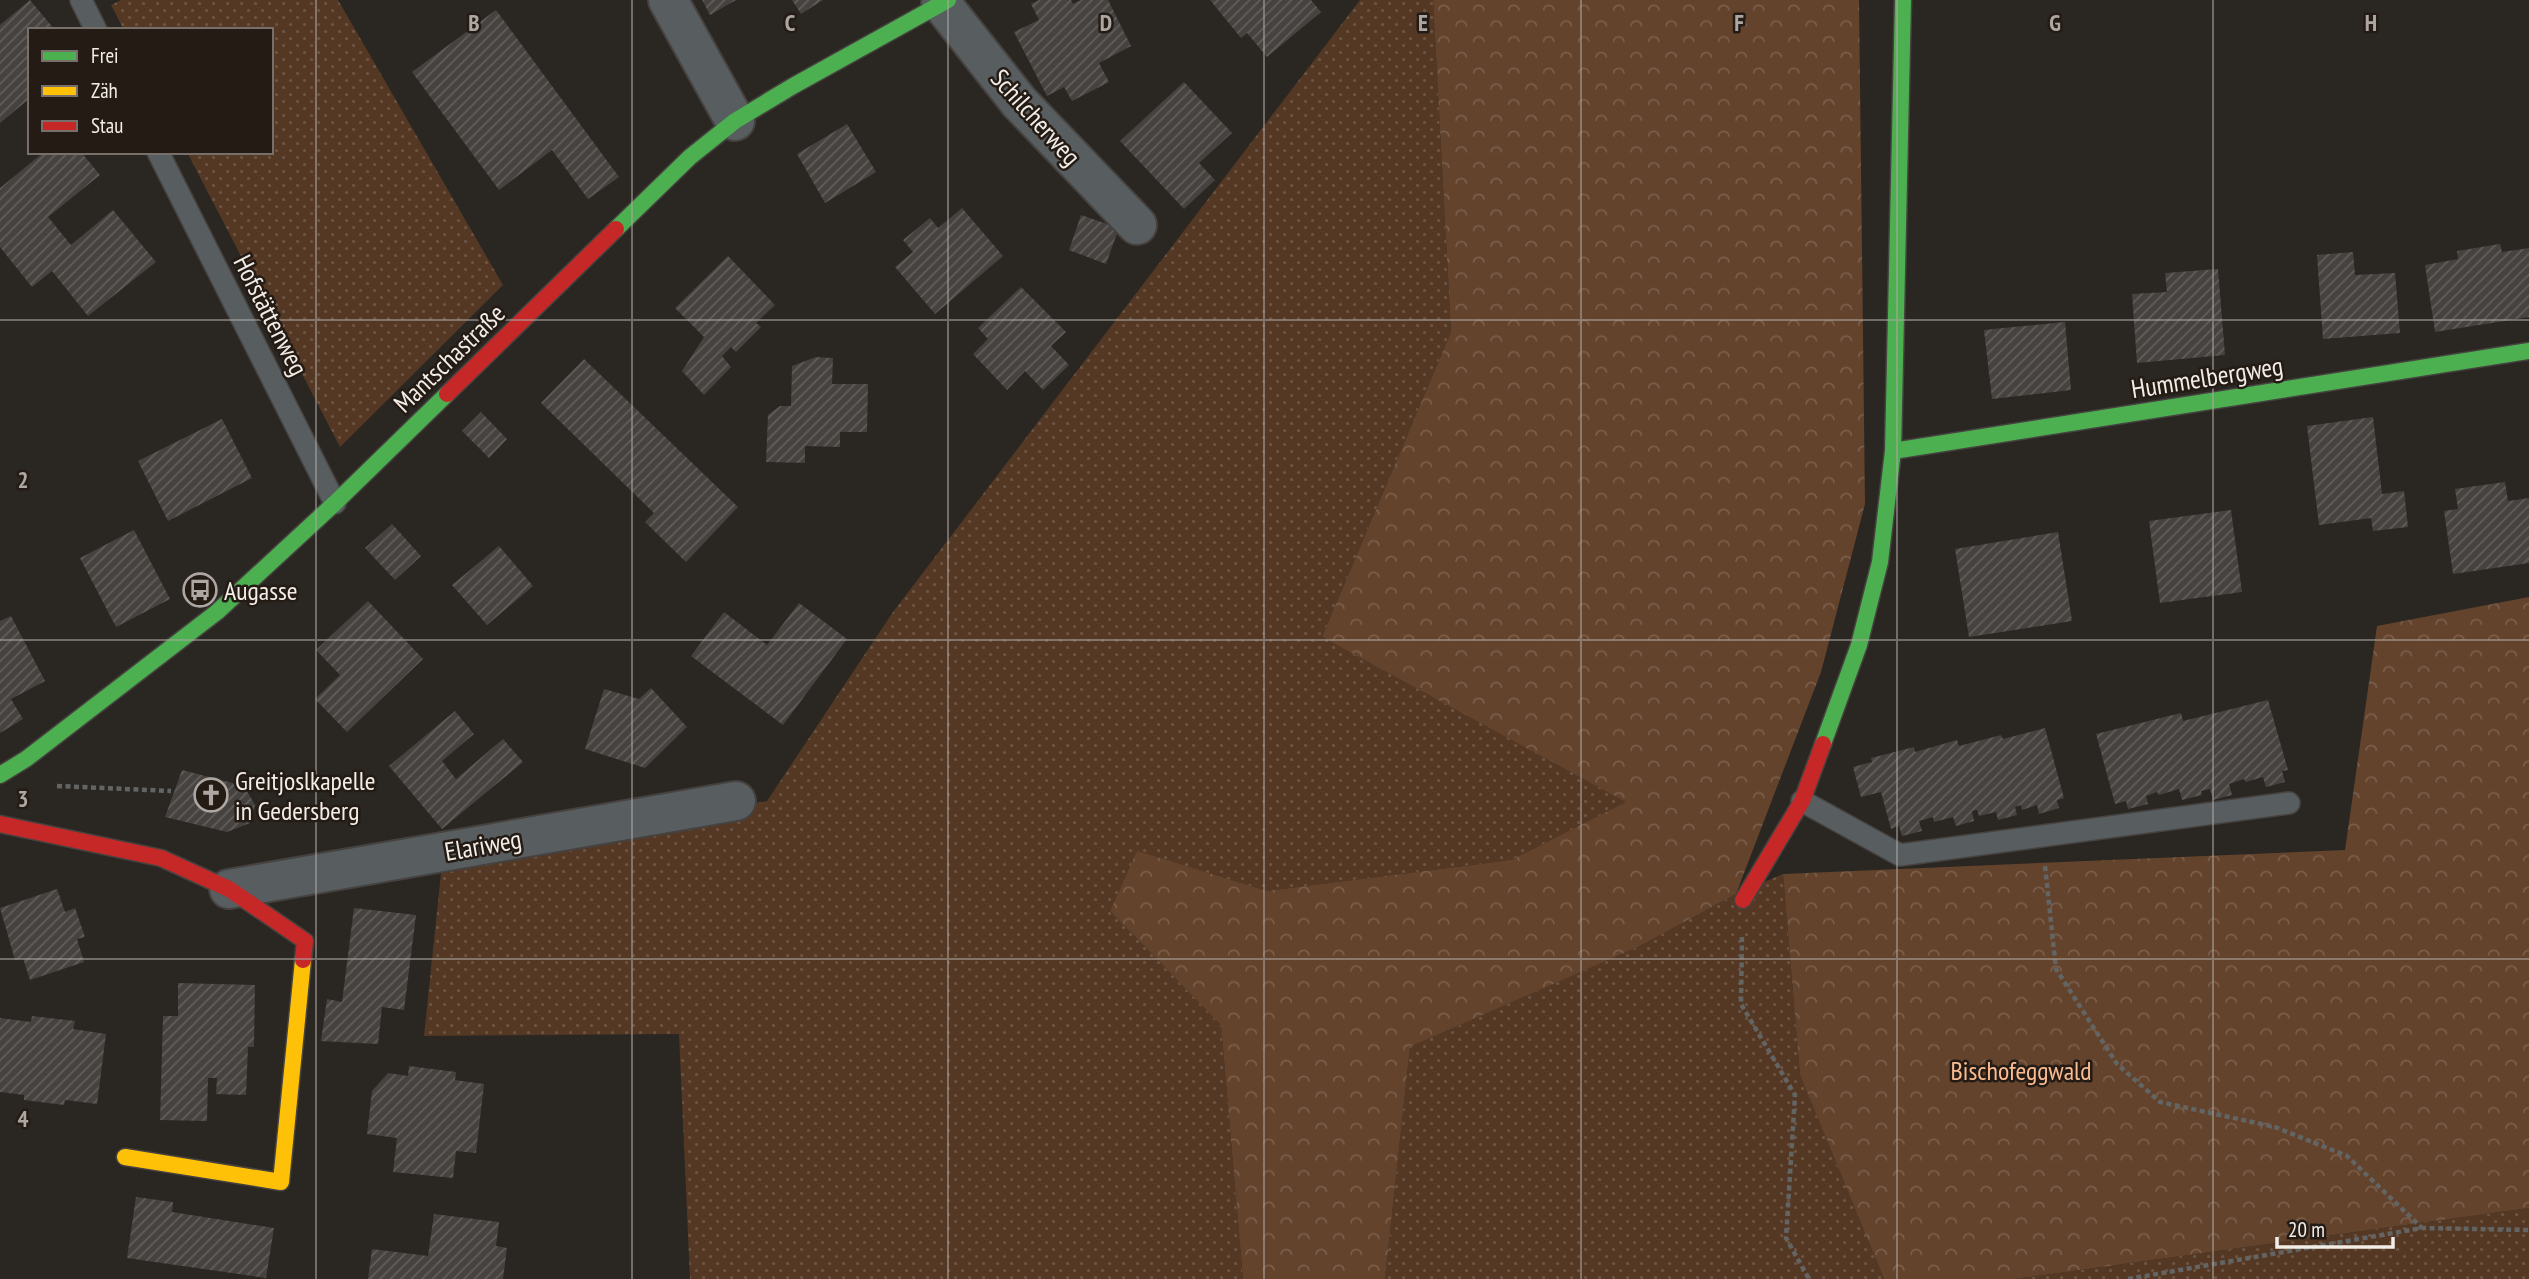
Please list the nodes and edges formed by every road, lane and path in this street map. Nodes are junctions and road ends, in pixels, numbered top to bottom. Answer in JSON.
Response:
{"nodes":[{"id":1,"x":81,"y":0,"type":"edge"},
{"id":2,"x":668,"y":0,"type":"edge"},
{"id":3,"x":1903,"y":0,"type":"edge"},
{"id":4,"x":944,"y":2,"type":"edge"},
{"id":5,"x":95,"y":28,"type":"edge"},
{"id":6,"x":735,"y":121,"type":"junction"},
{"id":7,"x":159,"y":154,"type":"edge"},
{"id":8,"x":1137,"y":225,"type":"dead end"},
{"id":9,"x":2529,"y":351,"type":"edge"},
{"id":10,"x":1893,"y":451,"type":"junction"},
{"id":11,"x":335,"y":503,"type":"junction"},
{"id":12,"x":0,"y":775,"type":"edge"},
{"id":13,"x":53,"y":786,"type":"dead end"},
{"id":14,"x":171,"y":791,"type":"dead end"},
{"id":15,"x":736,"y":801,"type":"dead end"},
{"id":16,"x":1802,"y":801,"type":"junction"},
{"id":17,"x":2289,"y":803,"type":"dead end"},
{"id":18,"x":0,"y":824,"type":"edge"},
{"id":19,"x":2042,"y":837,"type":"junction"},
{"id":20,"x":229,"y":889,"type":"junction"},
{"id":21,"x":1743,"y":901,"type":"joint"},
{"id":22,"x":125,"y":1157,"type":"dead end"},
{"id":23,"x":2422,"y":1228,"type":"junction"},
{"id":24,"x":2529,"y":1230,"type":"edge"},
{"id":25,"x":1809,"y":1279,"type":"edge"},
{"id":26,"x":2128,"y":1279,"type":"edge"}],
"edges":[{"from":1,"to":5,"type":"lane"},
{"from":2,"to":6,"type":"street"},
{"from":3,"to":10,"type":"street"},
{"from":4,"to":6,"type":"street","name":"Mantschastraße"},
{"from":4,"to":8,"type":"street","name":"Schilcherweg"},
{"from":6,"to":11,"type":"street","name":"Mantschastraße"},
{"from":7,"to":11,"type":"lane","name":"Hofstättenweg"},
{"from":9,"to":10,"type":"street","name":"Hummelbergweg"},
{"from":10,"to":16,"type":"street"},
{"from":11,"to":12,"type":"street","name":"Mantschastraße"},
{"from":13,"to":14,"type":"path"},
{"from":15,"to":20,"type":"street","name":"Elariweg"},
{"from":16,"to":19,"type":"lane"},
{"from":16,"to":21,"type":"street"},
{"from":17,"to":19,"type":"lane"},
{"from":18,"to":20,"type":"street"},
{"from":19,"to":23,"type":"path"},
{"from":20,"to":22,"type":"street"},
{"from":21,"to":25,"type":"path"},
{"from":23,"to":24,"type":"path"},
{"from":23,"to":26,"type":"path"}]}
